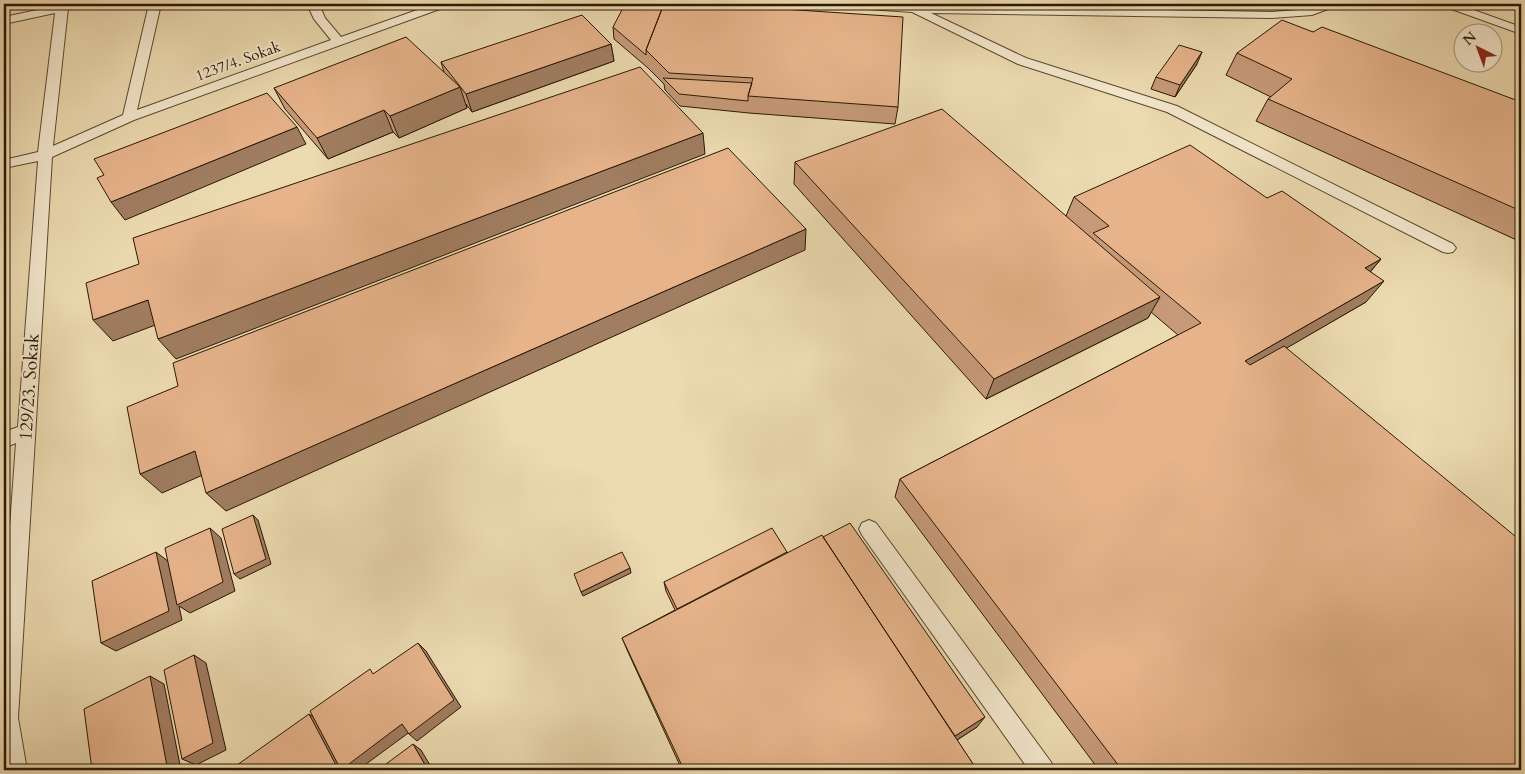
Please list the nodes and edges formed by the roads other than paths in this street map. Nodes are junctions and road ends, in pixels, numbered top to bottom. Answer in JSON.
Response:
{"nodes":[{"id":1,"x":154,"y":4,"type":"edge"},
{"id":2,"x":313,"y":4,"type":"edge"},
{"id":3,"x":444,"y":4,"type":"edge"},
{"id":4,"x":839,"y":4,"type":"edge"},
{"id":5,"x":1332,"y":4,"type":"edge"},
{"id":6,"x":1447,"y":4,"type":"edge"},
{"id":7,"x":62,"y":6,"type":"edge"},
{"id":8,"x":914,"y":9,"type":"junction"},
{"id":9,"x":4,"y":20,"type":"edge"},
{"id":10,"x":1521,"y":31,"type":"edge"},
{"id":11,"x":339,"y":42,"type":"junction"},
{"id":12,"x":129,"y":118,"type":"junction"},
{"id":13,"x":45,"y":155,"type":"junction"},
{"id":14,"x":4,"y":164,"type":"edge"},
{"id":15,"x":1448,"y":248,"type":"dead end"},
{"id":16,"x":26,"y":432,"type":"junction"},
{"id":17,"x":4,"y":440,"type":"edge"},
{"id":18,"x":869,"y":529,"type":"dead end"},
{"id":19,"x":15,"y":770,"type":"edge"},
{"id":20,"x":1043,"y":770,"type":"edge"}],
"edges":[{"from":1,"to":12,"type":"lane"},
{"from":2,"to":11,"type":"lane"},
{"from":3,"to":11,"type":"lane","name":"1237/4. Sokak"},
{"from":4,"to":8,"type":"lane"},
{"from":5,"to":8,"type":"lane"},
{"from":6,"to":10,"type":"lane"},
{"from":7,"to":9,"type":"lane"},
{"from":7,"to":13,"type":"lane","name":"129/23. Sokak"},
{"from":8,"to":15,"type":"lane"},
{"from":11,"to":12,"type":"lane","name":"1237/4. Sokak"},
{"from":12,"to":13,"type":"lane","name":"1237/4. Sokak"},
{"from":13,"to":14,"type":"lane","name":"1237/4. Sokak"},
{"from":13,"to":16,"type":"lane","name":"129/23. Sokak"},
{"from":16,"to":17,"type":"lane"},
{"from":16,"to":19,"type":"lane","name":"129/23. Sokak"},
{"from":18,"to":20,"type":"lane"}]}
